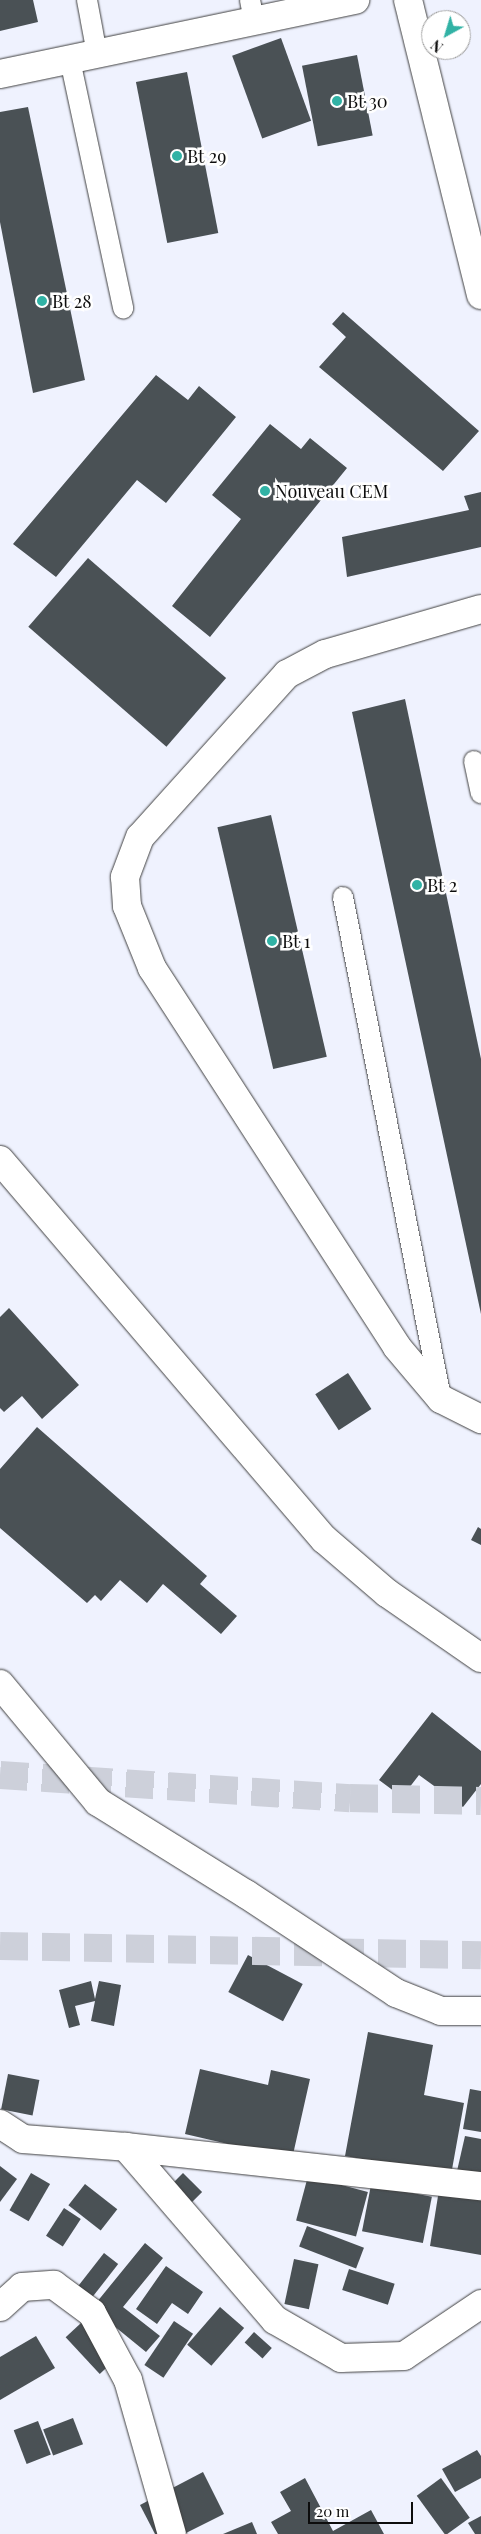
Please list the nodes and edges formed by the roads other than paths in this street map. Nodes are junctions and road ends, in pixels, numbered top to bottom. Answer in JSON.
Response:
{"nodes":[{"id":1,"x":86,"y":0,"type":"edge"},
{"id":2,"x":355,"y":0,"type":"edge"},
{"id":3,"x":408,"y":0,"type":"edge"},
{"id":4,"x":252,"y":11,"type":"edge"},
{"id":5,"x":96,"y":54,"type":"junction"},
{"id":6,"x":70,"y":60,"type":"junction"},
{"id":7,"x":0,"y":74,"type":"edge"},
{"id":8,"x":481,"y":294,"type":"edge"},
{"id":9,"x":122,"y":308,"type":"dead end"},
{"id":10,"x":481,"y":609,"type":"edge"},
{"id":11,"x":474,"y":761,"type":"dead end"},
{"id":12,"x":481,"y":793,"type":"edge"},
{"id":13,"x":343,"y":897,"type":"dead end"},
{"id":14,"x":0,"y":1160,"type":"edge"},
{"id":15,"x":441,"y":1399,"type":"junction"},
{"id":16,"x":481,"y":1419,"type":"edge"},
{"id":17,"x":481,"y":1658,"type":"edge"},
{"id":18,"x":0,"y":1684,"type":"edge"},
{"id":19,"x":481,"y":2011,"type":"edge"},
{"id":20,"x":0,"y":2124,"type":"edge"},
{"id":21,"x":126,"y":2147,"type":"junction"},
{"id":22,"x":481,"y":2186,"type":"edge"},
{"id":23,"x":481,"y":2304,"type":"edge"},
{"id":24,"x":0,"y":2307,"type":"edge"},
{"id":25,"x":172,"y":2534,"type":"edge"}],
"edges":[{"from":1,"to":5,"type":"lane"},
{"from":2,"to":4,"type":"street"},
{"from":3,"to":8,"type":"street"},
{"from":4,"to":5,"type":"street"},
{"from":5,"to":6,"type":"street"},
{"from":6,"to":7,"type":"street"},
{"from":6,"to":9,"type":"lane"},
{"from":10,"to":15,"type":"street"},
{"from":11,"to":12,"type":"lane"},
{"from":13,"to":15,"type":"lane"},
{"from":14,"to":17,"type":"street"},
{"from":15,"to":16,"type":"street"},
{"from":18,"to":19,"type":"street"},
{"from":20,"to":21,"type":"street"},
{"from":21,"to":22,"type":"street"},
{"from":21,"to":23,"type":"street"},
{"from":24,"to":25,"type":"street"}]}
